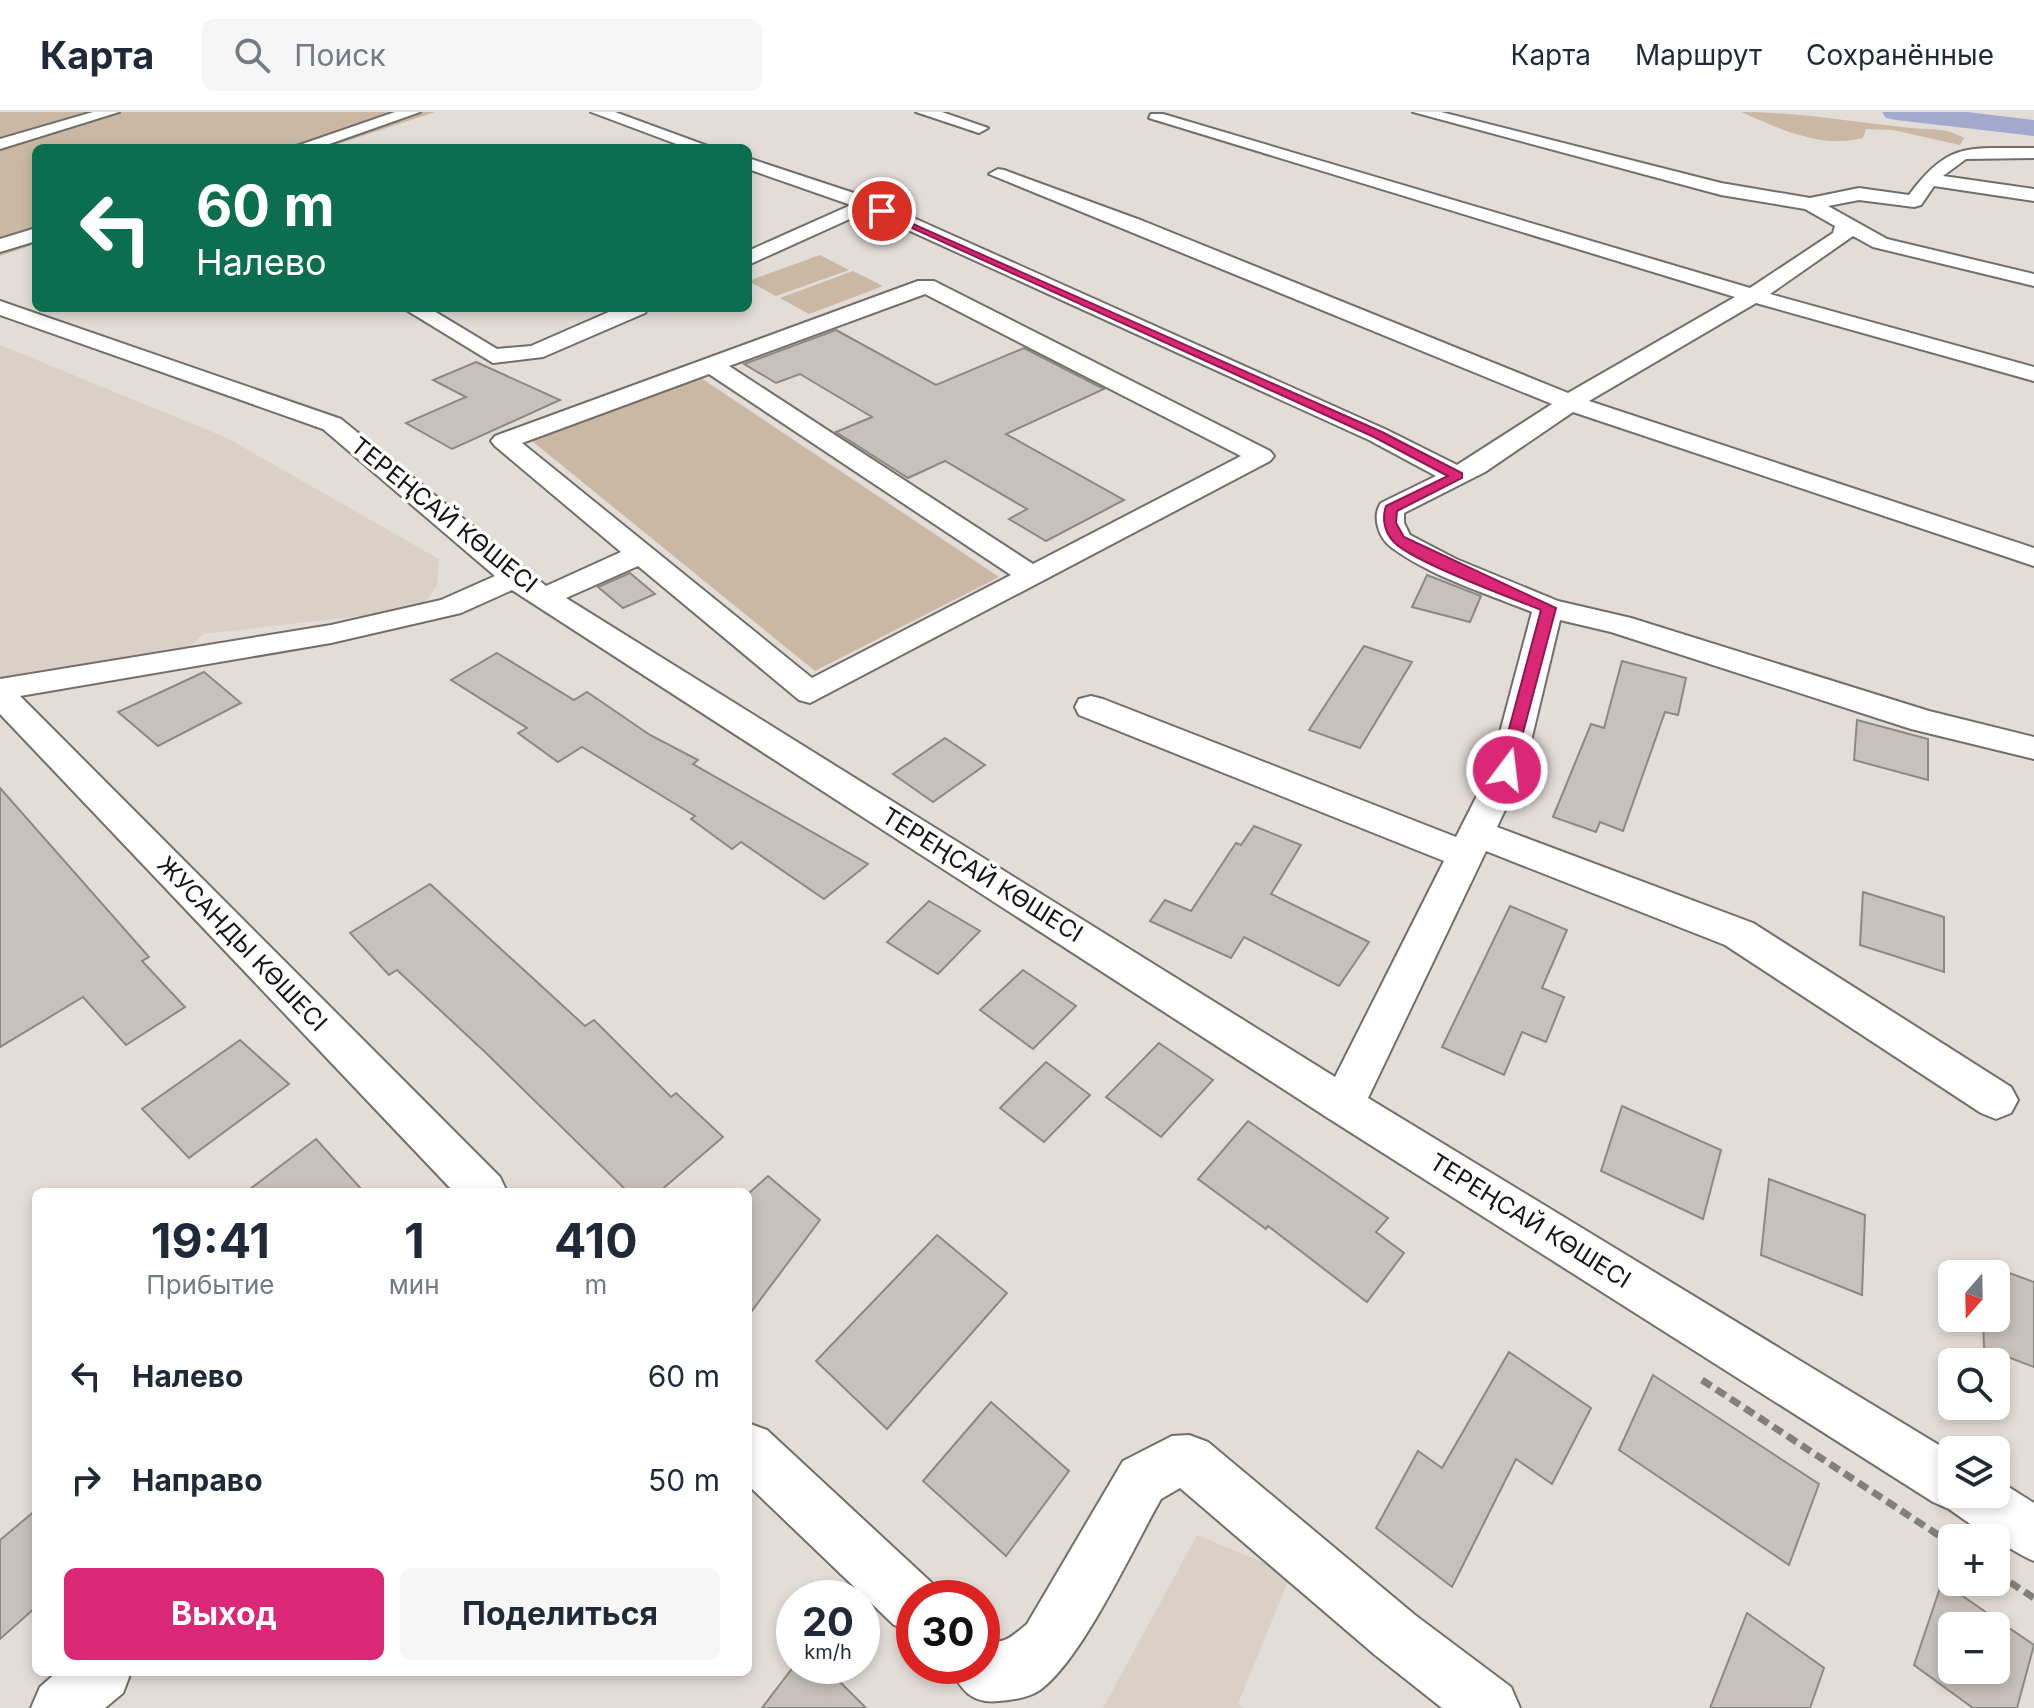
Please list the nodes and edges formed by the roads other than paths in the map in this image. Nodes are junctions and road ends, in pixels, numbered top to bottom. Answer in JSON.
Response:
{"nodes":[{"id":1,"x":111,"y":112,"type":"edge"},
{"id":2,"x":412,"y":112,"type":"edge"},
{"id":3,"x":432,"y":112,"type":"edge"},
{"id":4,"x":599,"y":112,"type":"edge"},
{"id":5,"x":924,"y":112,"type":"edge"},
{"id":6,"x":1421,"y":112,"type":"edge"},
{"id":7,"x":1157,"y":118,"type":"dead end"},
{"id":8,"x":979,"y":128,"type":"dead end"},
{"id":9,"x":360,"y":135,"type":"junction"},
{"id":10,"x":0,"y":144,"type":"edge"},
{"id":11,"x":312,"y":144,"type":"edge"},
{"id":12,"x":333,"y":144,"type":"edge"},
{"id":13,"x":381,"y":144,"type":"dead end"},
{"id":14,"x":692,"y":144,"type":"edge"},
{"id":15,"x":2034,"y":153,"type":"edge"},
{"id":16,"x":752,"y":164,"type":"edge"},
{"id":17,"x":998,"y":174,"type":"dead end"},
{"id":18,"x":1929,"y":180,"type":"junction"},
{"id":19,"x":2034,"y":195,"type":"edge"},
{"id":20,"x":1810,"y":204,"type":"junction"},
{"id":21,"x":882,"y":211,"type":"dead end"},
{"id":22,"x":1845,"y":223,"type":"junction"},
{"id":23,"x":32,"y":235,"type":"edge"},
{"id":24,"x":0,"y":246,"type":"edge"},
{"id":25,"x":32,"y":246,"type":"edge"},
{"id":26,"x":0,"y":256,"type":"edge"},
{"id":27,"x":752,"y":257,"type":"edge"},
{"id":28,"x":2034,"y":280,"type":"edge"},
{"id":29,"x":1753,"y":296,"type":"junction"},
{"id":30,"x":0,"y":308,"type":"edge"},
{"id":31,"x":421,"y":312,"type":"edge"},
{"id":32,"x":628,"y":312,"type":"edge"},
{"id":33,"x":710,"y":364,"type":"junction"},
{"id":34,"x":2034,"y":374,"type":"edge"},
{"id":35,"x":1571,"y":403,"type":"junction"},
{"id":36,"x":1457,"y":476,"type":"junction"},
{"id":37,"x":642,"y":553,"type":"junction"},
{"id":38,"x":2034,"y":557,"type":"edge"},
{"id":39,"x":1032,"y":576,"type":"junction"},
{"id":40,"x":530,"y":588,"type":"junction"},
{"id":41,"x":1548,"y":608,"type":"junction"},
{"id":42,"x":0,"y":689,"type":"edge"},
{"id":43,"x":0,"y":695,"type":"edge"},
{"id":44,"x":1091,"y":707,"type":"dead end"},
{"id":45,"x":2034,"y":748,"type":"edge"},
{"id":46,"x":1471,"y":844,"type":"junction"},
{"id":47,"x":1996,"y":1100,"type":"dead end"},
{"id":48,"x":1343,"y":1105,"type":"junction"},
{"id":49,"x":480,"y":1188,"type":"edge"},
{"id":50,"x":752,"y":1453,"type":"edge"},
{"id":51,"x":1938,"y":1474,"type":"edge"},
{"id":52,"x":1992,"y":1508,"type":"edge"},
{"id":53,"x":2034,"y":1534,"type":"edge"},
{"id":54,"x":896,"y":1588,"type":"edge"},
{"id":55,"x":1000,"y":1670,"type":"edge"},
{"id":56,"x":97,"y":1676,"type":"edge"},
{"id":57,"x":61,"y":1708,"type":"edge"},
{"id":58,"x":1490,"y":1708,"type":"edge"}],
"edges":[{"from":1,"to":10,"type":"street"},
{"from":2,"to":11,"type":"street"},
{"from":3,"to":9,"type":"street"},
{"from":4,"to":14,"type":"street"},
{"from":5,"to":8,"type":"street"},
{"from":6,"to":20,"type":"street"},
{"from":7,"to":29,"type":"street"},
{"from":9,"to":12,"type":"street"},
{"from":9,"to":13,"type":"street"},
{"from":15,"to":18,"type":"street"},
{"from":16,"to":27,"type":"street"},
{"from":17,"to":35,"type":"street"},
{"from":18,"to":19,"type":"street"},
{"from":18,"to":20,"type":"street"},
{"from":20,"to":22,"type":"street"},
{"from":21,"to":36,"type":"street"},
{"from":22,"to":28,"type":"street"},
{"from":22,"to":29,"type":"street"},
{"from":23,"to":24,"type":"street"},
{"from":25,"to":26,"type":"street"},
{"from":29,"to":34,"type":"street"},
{"from":29,"to":35,"type":"street"},
{"from":30,"to":40,"type":"street","name":"ТЕРЕҢСАЙ КӨШЕСІ"},
{"from":31,"to":32,"type":"street"},
{"from":33,"to":37,"type":"street"},
{"from":33,"to":39,"type":"street"},
{"from":33,"to":39,"type":"street"},
{"from":35,"to":36,"type":"street"},
{"from":35,"to":38,"type":"street"},
{"from":36,"to":41,"type":"street"},
{"from":37,"to":39,"type":"street"},
{"from":37,"to":40,"type":"street"},
{"from":40,"to":42,"type":"street"},
{"from":40,"to":48,"type":"street","name":"ТЕРЕҢСАЙ КӨШЕСІ"},
{"from":41,"to":45,"type":"street"},
{"from":41,"to":46,"type":"street"},
{"from":43,"to":49,"type":"street","name":"ЖУСАНДЫ КӨШЕСІ"},
{"from":44,"to":46,"type":"street"},
{"from":46,"to":47,"type":"street"},
{"from":46,"to":48,"type":"street"},
{"from":48,"to":51,"type":"street","name":"ТЕРЕҢСАЙ КӨШЕСІ"},
{"from":50,"to":54,"type":"street"},
{"from":52,"to":53,"type":"street"},
{"from":55,"to":58,"type":"street"},
{"from":56,"to":57,"type":"street"}]}
